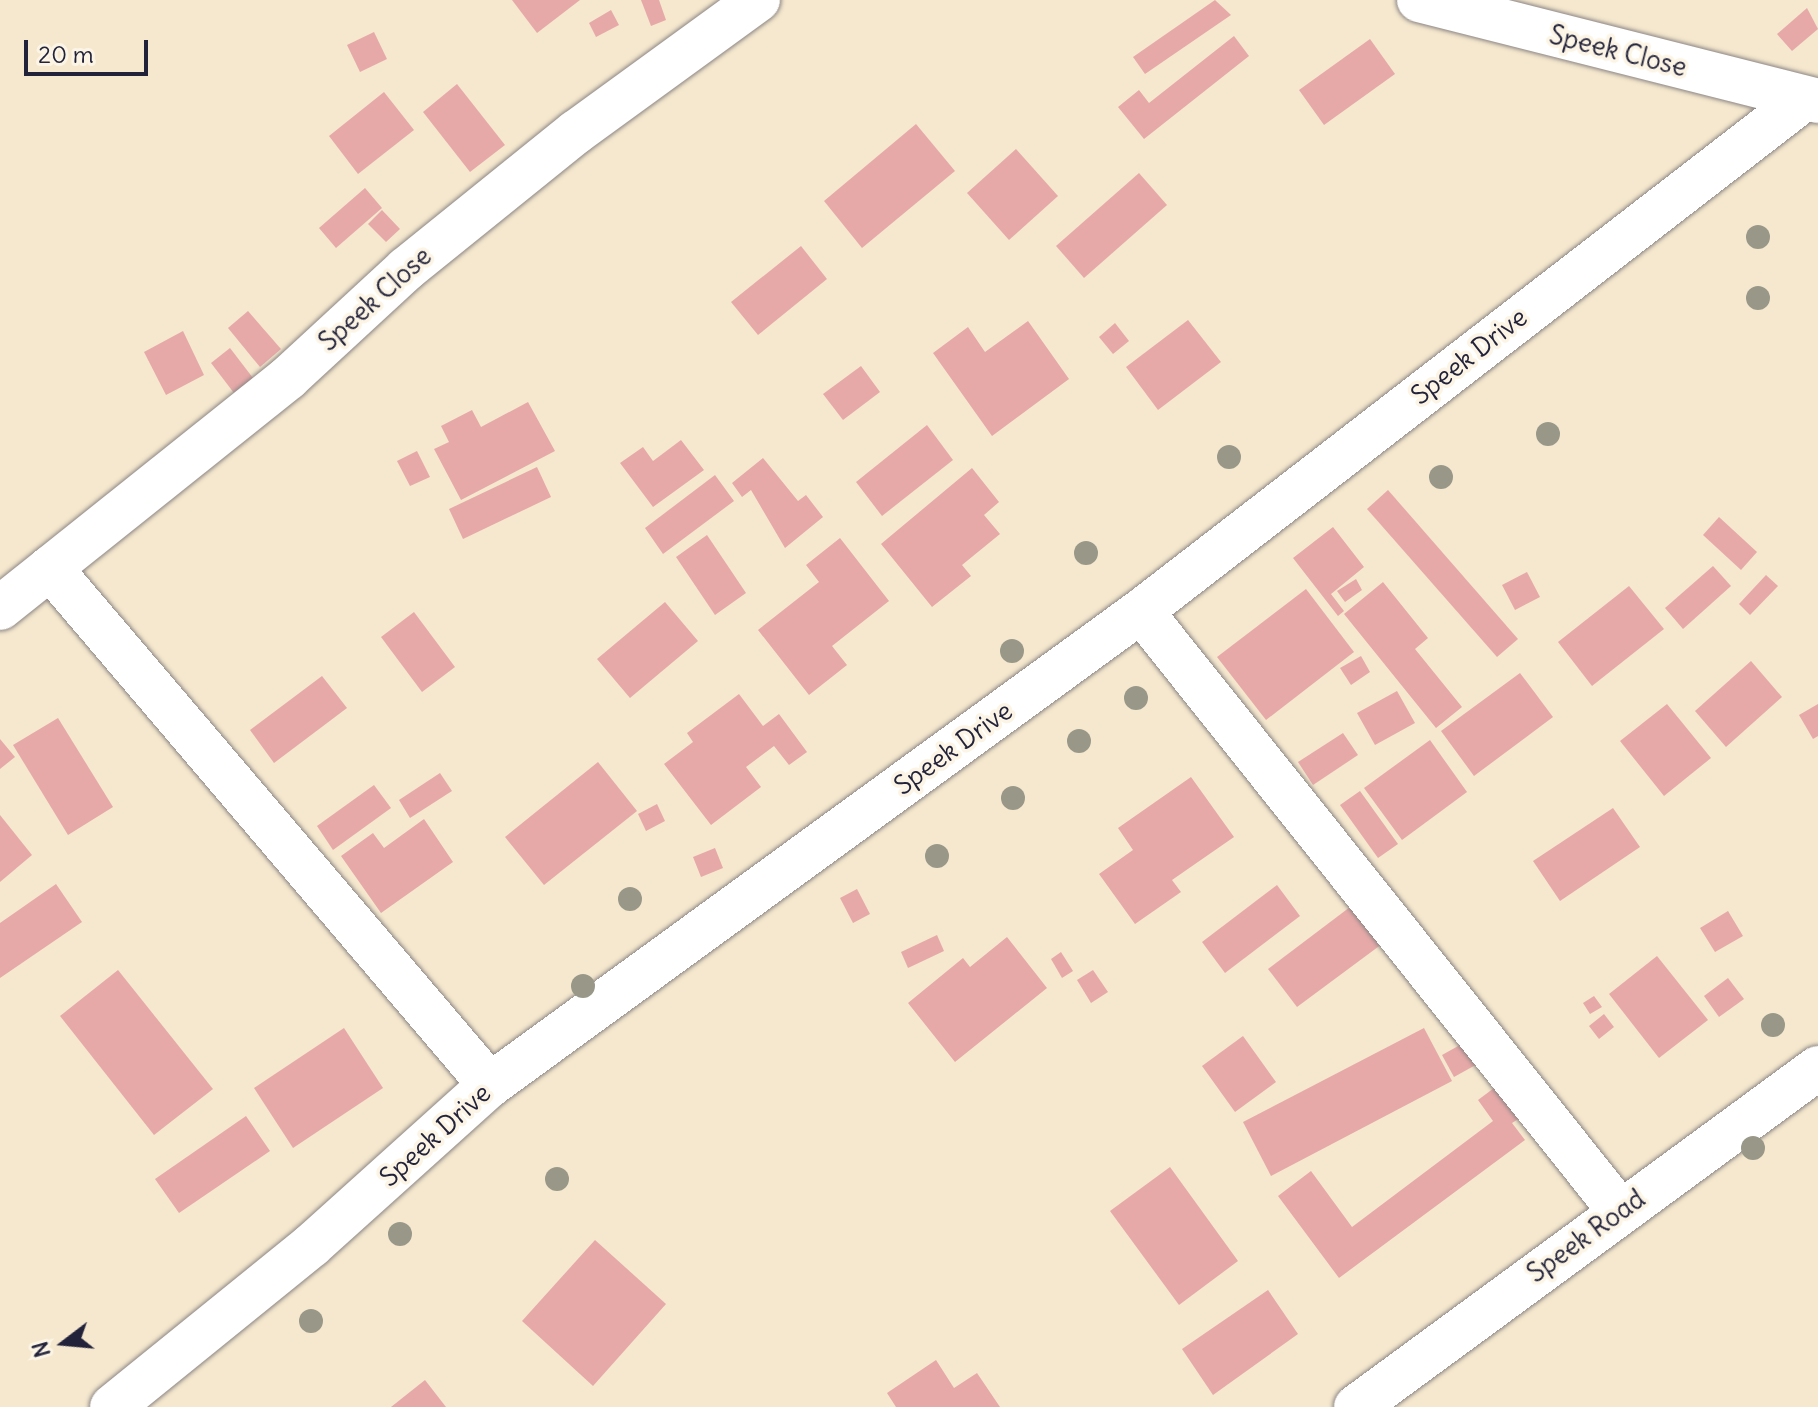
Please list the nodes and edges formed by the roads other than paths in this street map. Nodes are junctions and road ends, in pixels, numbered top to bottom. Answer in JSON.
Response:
{"nodes":[{"id":1,"x":758,"y":0,"type":"edge"},
{"id":2,"x":1419,"y":0,"type":"edge"},
{"id":3,"x":1811,"y":100,"type":"edge"},
{"id":4,"x":50,"y":568,"type":"junction"},
{"id":5,"x":0,"y":608,"type":"edge"},
{"id":6,"x":1141,"y":611,"type":"junction"},
{"id":7,"x":1818,"y":1068,"type":"edge"},
{"id":8,"x":490,"y":1085,"type":"junction"},
{"id":9,"x":1619,"y":1210,"type":"junction"},
{"id":10,"x":112,"y":1407,"type":"edge"},
{"id":11,"x":1356,"y":1407,"type":"edge"}],
"edges":[{"from":1,"to":4,"type":"street","name":"Speek Close"},
{"from":2,"to":3,"type":"street","name":"Speek Close"},
{"from":3,"to":6,"type":"street","name":"Speek Drive"},
{"from":4,"to":5,"type":"street","name":"Speek Close"},
{"from":4,"to":8,"type":"street"},
{"from":6,"to":8,"type":"street","name":"Speek Drive"},
{"from":6,"to":9,"type":"street"},
{"from":7,"to":9,"type":"street","name":"Speek Road"},
{"from":8,"to":10,"type":"street","name":"Speek Drive"},
{"from":9,"to":11,"type":"street","name":"Speek Road"}]}
